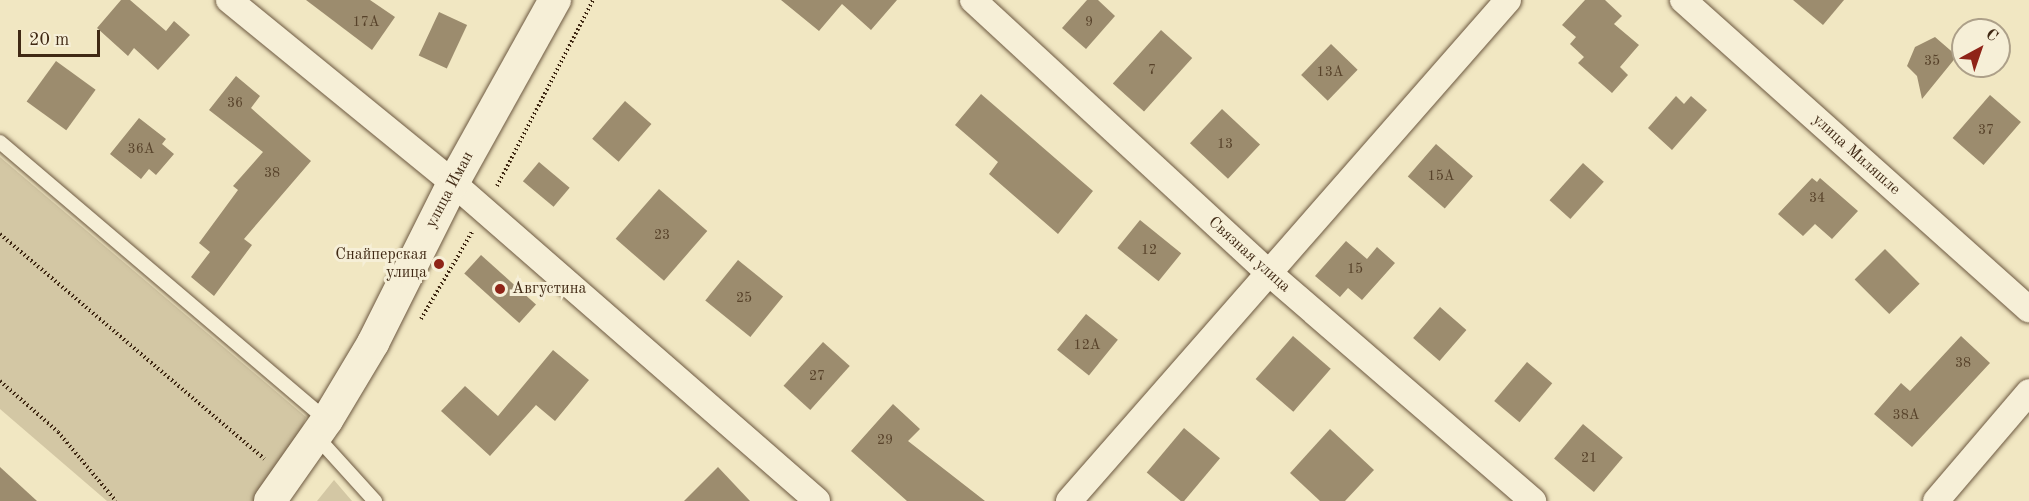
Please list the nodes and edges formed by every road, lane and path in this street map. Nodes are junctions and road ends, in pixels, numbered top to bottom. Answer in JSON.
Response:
{"nodes":[{"id":1,"x":229,"y":0,"type":"edge"},
{"id":2,"x":555,"y":0,"type":"edge"},
{"id":3,"x":593,"y":0,"type":"edge"},
{"id":4,"x":973,"y":0,"type":"edge"},
{"id":5,"x":1508,"y":0,"type":"edge"},
{"id":6,"x":1683,"y":0,"type":"edge"},
{"id":7,"x":0,"y":142,"type":"edge"},
{"id":8,"x":453,"y":183,"type":"junction"},
{"id":9,"x":485,"y":210,"type":"junction"},
{"id":10,"x":0,"y":234,"type":"edge"},
{"id":11,"x":1269,"y":273,"type":"junction"},
{"id":12,"x":2029,"y":309,"type":"edge"},
{"id":13,"x":419,"y":321,"type":"dead end"},
{"id":14,"x":0,"y":381,"type":"edge"},
{"id":15,"x":2029,"y":392,"type":"edge"},
{"id":16,"x":322,"y":428,"type":"junction"},
{"id":17,"x":278,"y":489,"type":"edge"},
{"id":18,"x":116,"y":501,"type":"edge"},
{"id":19,"x":375,"y":501,"type":"edge"},
{"id":20,"x":817,"y":501,"type":"edge"},
{"id":21,"x":1069,"y":501,"type":"edge"},
{"id":22,"x":1533,"y":501,"type":"edge"},
{"id":23,"x":1936,"y":501,"type":"edge"}],
"edges":[{"from":1,"to":8,"type":"street"},
{"from":2,"to":8,"type":"street","name":"улица Иман"},
{"from":3,"to":9,"type":"path"},
{"from":4,"to":11,"type":"street","name":"Связная улица"},
{"from":5,"to":11,"type":"street"},
{"from":6,"to":12,"type":"street","name":"улица Миляшле"},
{"from":7,"to":16,"type":"lane"},
{"from":8,"to":9,"type":"street"},
{"from":8,"to":16,"type":"street","name":"улица Иман"},
{"from":9,"to":13,"type":"path"},
{"from":9,"to":20,"type":"street"},
{"from":10,"to":17,"type":"path"},
{"from":11,"to":21,"type":"street"},
{"from":11,"to":22,"type":"street","name":"Связная улица"},
{"from":14,"to":18,"type":"path"},
{"from":15,"to":23,"type":"street"},
{"from":16,"to":17,"type":"street","name":"улица Иман"},
{"from":16,"to":19,"type":"lane"}]}
